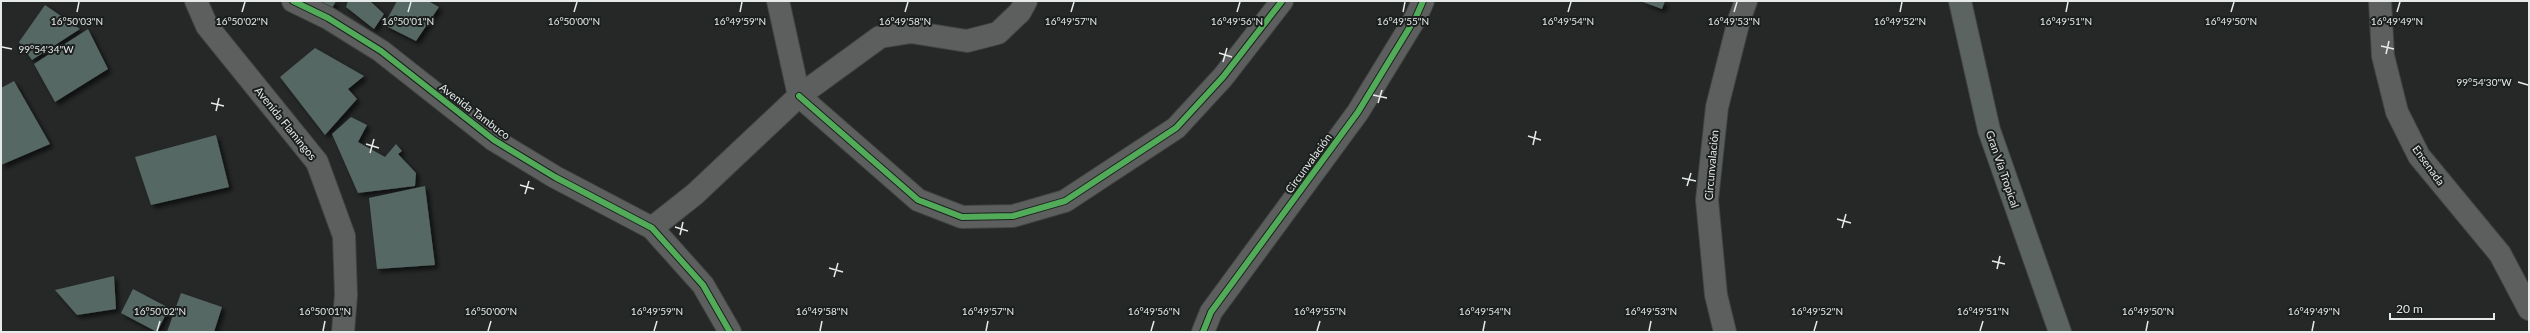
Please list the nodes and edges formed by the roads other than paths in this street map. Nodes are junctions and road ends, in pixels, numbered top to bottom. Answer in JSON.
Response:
{"nodes":[{"id":1,"x":196,"y":1,"type":"edge"},
{"id":2,"x":293,"y":1,"type":"edge"},
{"id":3,"x":778,"y":1,"type":"edge"},
{"id":4,"x":1026,"y":1,"type":"edge"},
{"id":5,"x":1282,"y":1,"type":"edge"},
{"id":6,"x":1423,"y":1,"type":"edge"},
{"id":7,"x":1746,"y":1,"type":"edge"},
{"id":8,"x":1960,"y":1,"type":"edge"},
{"id":9,"x":2380,"y":1,"type":"edge"},
{"id":10,"x":799,"y":96,"type":"junction"},
{"id":11,"x":652,"y":228,"type":"junction"},
{"id":12,"x":2529,"y":309,"type":"edge"},
{"id":13,"x":344,"y":332,"type":"edge"},
{"id":14,"x":730,"y":332,"type":"edge"},
{"id":15,"x":1203,"y":332,"type":"edge"},
{"id":16,"x":1725,"y":332,"type":"edge"},
{"id":17,"x":2060,"y":332,"type":"edge"}],
"edges":[{"from":1,"to":13,"type":"street","name":"Avenida Flamingos"},
{"from":2,"to":11,"type":"street","name":"Avenida Tambuco"},
{"from":3,"to":10,"type":"street"},
{"from":4,"to":10,"type":"street"},
{"from":5,"to":10,"type":"street"},
{"from":6,"to":15,"type":"street","name":"Circunvalación"},
{"from":7,"to":16,"type":"street","name":"Circunvalación"},
{"from":8,"to":17,"type":"main road","name":"Gran Vía Tropical"},
{"from":9,"to":12,"type":"street","name":"Ensenada"},
{"from":10,"to":11,"type":"street"},
{"from":11,"to":14,"type":"street"}]}
